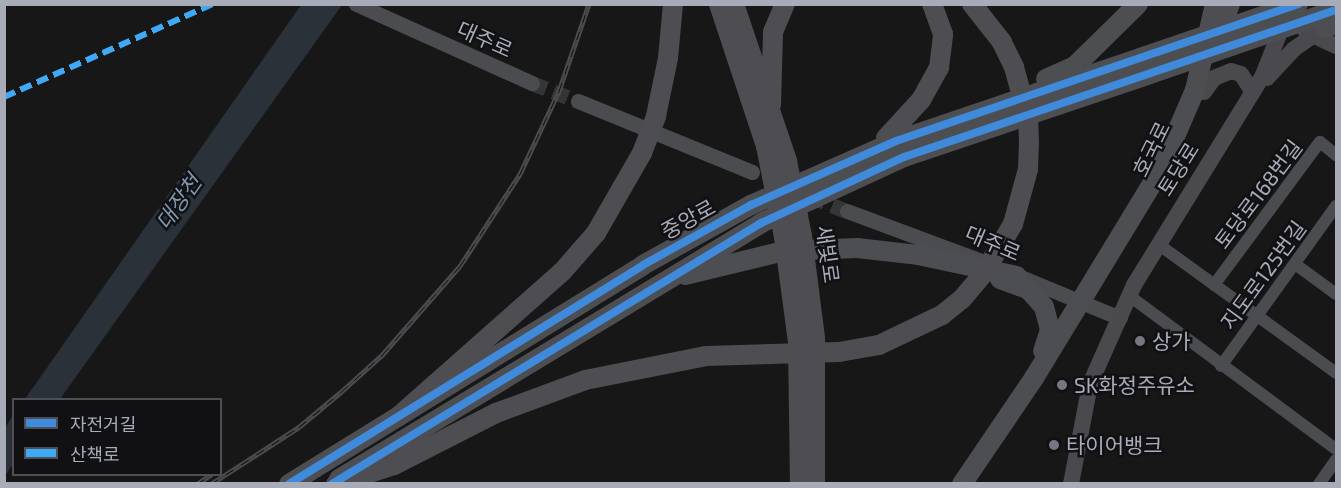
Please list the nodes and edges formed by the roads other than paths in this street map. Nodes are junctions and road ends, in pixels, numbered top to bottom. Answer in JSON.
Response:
{"nodes":[{"id":1,"x":356,"y":4,"type":"edge"},
{"id":2,"x":673,"y":4,"type":"edge"},
{"id":3,"x":719,"y":4,"type":"edge"},
{"id":4,"x":734,"y":4,"type":"edge"},
{"id":5,"x":785,"y":4,"type":"edge"},
{"id":6,"x":932,"y":4,"type":"edge"},
{"id":7,"x":972,"y":4,"type":"edge"},
{"id":8,"x":1138,"y":4,"type":"edge"},
{"id":9,"x":1215,"y":4,"type":"edge"},
{"id":10,"x":1230,"y":4,"type":"edge"},
{"id":11,"x":1286,"y":6,"type":"edge"},
{"id":12,"x":1336,"y":10,"type":"edge"},
{"id":13,"x":1323,"y":32,"type":"edge"},
{"id":14,"x":1336,"y":47,"type":"edge"},
{"id":15,"x":1144,"y":66,"type":"junction"},
{"id":16,"x":1272,"y":66,"type":"junction"},
{"id":17,"x":532,"y":83,"type":"tunnel mouth"},
{"id":18,"x":1252,"y":91,"type":"junction"},
{"id":19,"x":1204,"y":92,"type":"junction"},
{"id":20,"x":578,"y":101,"type":"tunnel mouth"},
{"id":21,"x":771,"y":110,"type":"junction"},
{"id":22,"x":886,"y":138,"type":"junction"},
{"id":23,"x":1336,"y":155,"type":"edge"},
{"id":24,"x":752,"y":172,"type":"dead end"},
{"id":25,"x":751,"y":205,"type":"junction"},
{"id":26,"x":1336,"y":206,"type":"edge"},
{"id":27,"x":847,"y":211,"type":"tunnel mouth"},
{"id":28,"x":1161,"y":246,"type":"junction"},
{"id":29,"x":961,"y":264,"type":"junction"},
{"id":30,"x":1295,"y":264,"type":"junction"},
{"id":31,"x":1017,"y":276,"type":"junction"},
{"id":32,"x":659,"y":282,"type":"junction"},
{"id":33,"x":1214,"y":285,"type":"junction"},
{"id":34,"x":1336,"y":294,"type":"edge"},
{"id":35,"x":1131,"y":297,"type":"junction"},
{"id":36,"x":1084,"y":302,"type":"junction"},
{"id":37,"x":1258,"y":315,"type":"junction"},
{"id":38,"x":1120,"y":318,"type":"junction"},
{"id":39,"x":1221,"y":366,"type":"junction"},
{"id":40,"x":1336,"y":373,"type":"edge"},
{"id":41,"x":1034,"y":378,"type":"junction"},
{"id":42,"x":399,"y":416,"type":"junction"},
{"id":43,"x":1336,"y":449,"type":"edge"},
{"id":44,"x":1336,"y":460,"type":"edge"},
{"id":45,"x":1073,"y":482,"type":"edge"},
{"id":46,"x":289,"y":483,"type":"edge"},
{"id":47,"x":334,"y":483,"type":"edge"},
{"id":48,"x":800,"y":483,"type":"edge"},
{"id":49,"x":815,"y":483,"type":"edge"},
{"id":50,"x":962,"y":483,"type":"edge"},
{"id":51,"x":980,"y":483,"type":"edge"},
{"id":52,"x":1319,"y":483,"type":"edge"}],
"edges":[{"from":1,"to":17,"type":"street","name":"대주로"},
{"from":2,"to":42,"type":"highway","bridge":true},
{"from":3,"to":48,"type":"highway","name":"새빛로","bridge":true},
{"from":4,"to":21,"type":"highway","name":"새빛로","bridge":true},
{"from":5,"to":21,"type":"highway"},
{"from":6,"to":22,"type":"highway"},
{"from":7,"to":47,"type":"highway","bridge":true},
{"from":8,"to":22,"type":"main road"},
{"from":9,"to":36,"type":"main road","name":"호국로"},
{"from":10,"to":19,"type":"main road","name":"호국로"},
{"from":11,"to":13,"type":"main road"},
{"from":11,"to":15,"type":"main road","bridge":true},
{"from":11,"to":16,"type":"main road","name":"토당로"},
{"from":12,"to":15,"type":"main road","bridge":true},
{"from":13,"to":14,"type":"main road"},
{"from":13,"to":16,"type":"main road","name":"토당로"},
{"from":14,"to":16,"type":"main road"},
{"from":15,"to":25,"type":"main road","name":"중앙로"},
{"from":15,"to":32,"type":"main road","name":"중앙로"},
{"from":16,"to":18,"type":"main road","name":"토당로"},
{"from":16,"to":28,"type":"main road","name":"토당로"},
{"from":18,"to":19,"type":"main road"},
{"from":18,"to":28,"type":"main road","name":"토당로"},
{"from":19,"to":36,"type":"main road","name":"호국로"},
{"from":20,"to":24,"type":"street"},
{"from":21,"to":49,"type":"highway","name":"새빛로","bridge":true},
{"from":22,"to":25,"type":"main road"},
{"from":23,"to":33,"type":"street","name":"토당로168번길"},
{"from":25,"to":42,"type":"main road","name":"중앙로"},
{"from":26,"to":30,"type":"street","name":"지도로125번길"},
{"from":27,"to":31,"type":"street","name":"대주로"},
{"from":28,"to":33,"type":"street"},
{"from":28,"to":35,"type":"main road","name":"토당로"},
{"from":29,"to":31,"type":"main road"},
{"from":29,"to":32,"type":"main road"},
{"from":29,"to":41,"type":"main road"},
{"from":30,"to":34,"type":"street"},
{"from":30,"to":37,"type":"street","name":"지도로125번길"},
{"from":31,"to":36,"type":"street","name":"대주로"},
{"from":32,"to":47,"type":"main road","name":"중앙로"},
{"from":33,"to":37,"type":"street"},
{"from":35,"to":38,"type":"main road","name":"토당로"},
{"from":35,"to":39,"type":"street"},
{"from":36,"to":38,"type":"street","name":"대주로"},
{"from":36,"to":41,"type":"main road"},
{"from":36,"to":51,"type":"main road"},
{"from":37,"to":39,"type":"street","name":"지도로125번길"},
{"from":37,"to":40,"type":"street"},
{"from":38,"to":45,"type":"main road","name":"토당로"},
{"from":39,"to":43,"type":"street"},
{"from":41,"to":50,"type":"main road"},
{"from":42,"to":46,"type":"main road","name":"중앙로"},
{"from":44,"to":52,"type":"street"}]}
